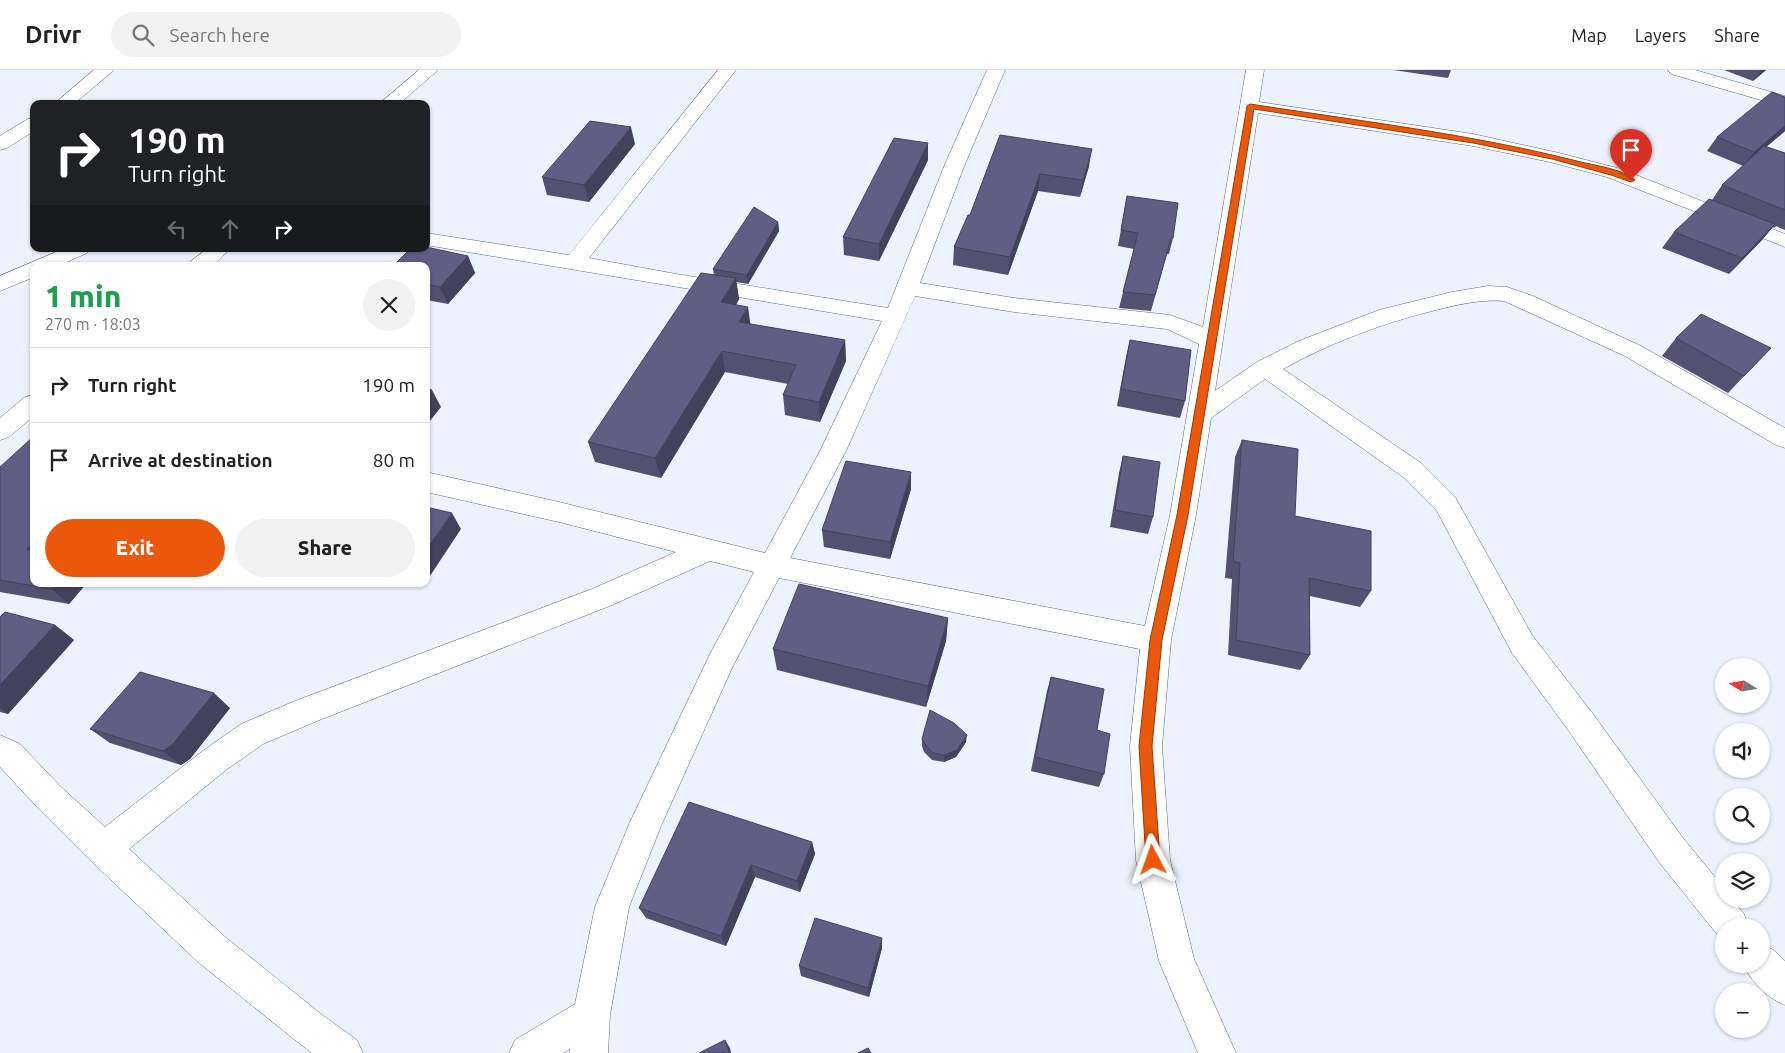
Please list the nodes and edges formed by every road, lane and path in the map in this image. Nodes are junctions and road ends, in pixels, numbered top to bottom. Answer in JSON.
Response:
{"nodes":[{"id":1,"x":105,"y":70,"type":"edge"},
{"id":2,"x":429,"y":70,"type":"edge"},
{"id":3,"x":726,"y":70,"type":"edge"},
{"id":4,"x":996,"y":70,"type":"edge"},
{"id":5,"x":1255,"y":70,"type":"edge"},
{"id":6,"x":1678,"y":70,"type":"edge"},
{"id":7,"x":68,"y":100,"type":"edge"},
{"id":8,"x":393,"y":100,"type":"edge"},
{"id":9,"x":1785,"y":102,"type":"edge"},
{"id":10,"x":1250,"y":106,"type":"junction"},
{"id":11,"x":30,"y":125,"type":"edge"},
{"id":12,"x":0,"y":144,"type":"edge"},
{"id":13,"x":430,"y":240,"type":"edge"},
{"id":14,"x":1785,"y":241,"type":"edge"},
{"id":15,"x":73,"y":252,"type":"edge"},
{"id":16,"x":216,"y":252,"type":"edge"},
{"id":17,"x":49,"y":262,"type":"edge"},
{"id":18,"x":204,"y":262,"type":"edge"},
{"id":19,"x":574,"y":263,"type":"junction"},
{"id":20,"x":30,"y":271,"type":"edge"},
{"id":21,"x":0,"y":284,"type":"edge"},
{"id":22,"x":907,"y":288,"type":"junction"},
{"id":23,"x":896,"y":316,"type":"junction"},
{"id":24,"x":1211,"y":341,"type":"junction"},
{"id":25,"x":1265,"y":368,"type":"junction"},
{"id":26,"x":30,"y":406,"type":"edge"},
{"id":27,"x":1199,"y":414,"type":"junction"},
{"id":28,"x":0,"y":431,"type":"edge"},
{"id":29,"x":1785,"y":438,"type":"edge"},
{"id":30,"x":430,"y":483,"type":"edge"},
{"id":31,"x":708,"y":550,"type":"junction"},
{"id":32,"x":773,"y":566,"type":"junction"},
{"id":33,"x":1156,"y":640,"type":"junction"},
{"id":34,"x":0,"y":749,"type":"edge"},
{"id":35,"x":103,"y":849,"type":"junction"},
{"id":36,"x":1726,"y":918,"type":"edge"},
{"id":37,"x":1770,"y":972,"type":"edge"},
{"id":38,"x":1785,"y":987,"type":"edge"},
{"id":39,"x":591,"y":1015,"type":"junction"},
{"id":40,"x":344,"y":1053,"type":"edge"},
{"id":41,"x":528,"y":1053,"type":"edge"},
{"id":42,"x":588,"y":1053,"type":"edge"},
{"id":43,"x":1217,"y":1053,"type":"edge"}],
"edges":[{"from":1,"to":7,"type":"street"},
{"from":2,"to":8,"type":"street"},
{"from":3,"to":19,"type":"street"},
{"from":4,"to":22,"type":"street"},
{"from":5,"to":10,"type":"street"},
{"from":6,"to":9,"type":"street"},
{"from":10,"to":14,"type":"street"},
{"from":10,"to":24,"type":"street"},
{"from":11,"to":12,"type":"street"},
{"from":13,"to":19,"type":"street"},
{"from":15,"to":17,"type":"street"},
{"from":16,"to":18,"type":"street"},
{"from":19,"to":23,"type":"street"},
{"from":20,"to":21,"type":"street"},
{"from":22,"to":23,"type":"street"},
{"from":22,"to":24,"type":"street"},
{"from":23,"to":32,"type":"street"},
{"from":24,"to":27,"type":"street"},
{"from":25,"to":27,"type":"street"},
{"from":25,"to":29,"type":"street"},
{"from":25,"to":36,"type":"street"},
{"from":26,"to":28,"type":"street"},
{"from":27,"to":33,"type":"street"},
{"from":30,"to":31,"type":"street"},
{"from":31,"to":32,"type":"street"},
{"from":31,"to":35,"type":"street"},
{"from":32,"to":33,"type":"street"},
{"from":32,"to":39,"type":"street"},
{"from":33,"to":43,"type":"street"},
{"from":34,"to":35,"type":"street"},
{"from":35,"to":40,"type":"street"},
{"from":37,"to":38,"type":"street"},
{"from":39,"to":41,"type":"street"},
{"from":39,"to":42,"type":"street"}]}
